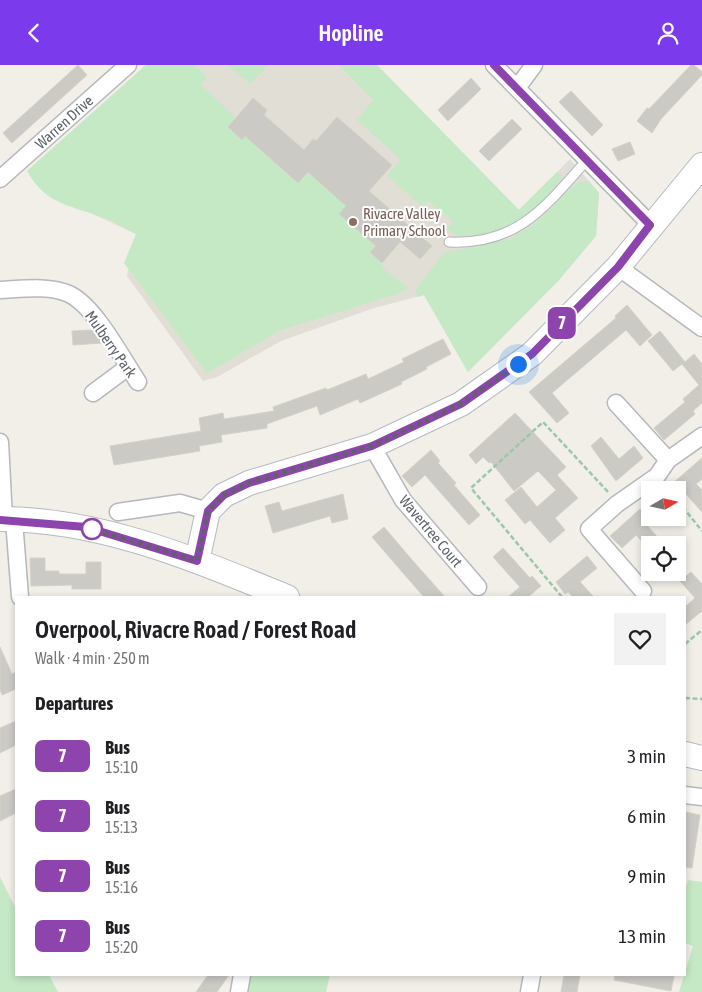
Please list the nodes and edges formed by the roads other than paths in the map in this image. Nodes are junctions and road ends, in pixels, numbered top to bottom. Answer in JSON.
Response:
{"nodes":[{"id":1,"x":128,"y":65,"type":"edge"},
{"id":2,"x":494,"y":65,"type":"edge"},
{"id":3,"x":534,"y":65,"type":"edge"},
{"id":4,"x":517,"y":88,"type":"junction"},
{"id":5,"x":587,"y":159,"type":"junction"},
{"id":6,"x":702,"y":165,"type":"edge"},
{"id":7,"x":0,"y":179,"type":"edge"},
{"id":8,"x":650,"y":225,"type":"junction"},
{"id":9,"x":449,"y":242,"type":"dead end"},
{"id":10,"x":618,"y":267,"type":"junction"},
{"id":11,"x":0,"y":290,"type":"edge"},
{"id":12,"x":702,"y":328,"type":"edge"},
{"id":13,"x":128,"y":367,"type":"junction"},
{"id":14,"x":138,"y":382,"type":"dead end"},
{"id":15,"x":93,"y":393,"type":"dead end"},
{"id":16,"x":616,"y":403,"type":"dead end"},
{"id":17,"x":702,"y":436,"type":"edge"},
{"id":18,"x":0,"y":442,"type":"edge"},
{"id":19,"x":372,"y":446,"type":"junction"},
{"id":20,"x":668,"y":460,"type":"junction"},
{"id":21,"x":208,"y":511,"type":"junction"},
{"id":22,"x":118,"y":512,"type":"dead end"},
{"id":23,"x":6,"y":520,"type":"edge"},
{"id":24,"x":197,"y":561,"type":"junction"},
{"id":25,"x":478,"y":587,"type":"dead end"},
{"id":26,"x":643,"y":591,"type":"dead end"},
{"id":27,"x":20,"y":596,"type":"edge"},
{"id":28,"x":284,"y":596,"type":"edge"},
{"id":29,"x":686,"y":753,"type":"edge"},
{"id":30,"x":702,"y":758,"type":"edge"},
{"id":31,"x":686,"y":795,"type":"edge"},
{"id":32,"x":702,"y":797,"type":"edge"},
{"id":33,"x":242,"y":976,"type":"edge"},
{"id":34,"x":532,"y":976,"type":"edge"},
{"id":35,"x":239,"y":992,"type":"edge"},
{"id":36,"x":529,"y":992,"type":"edge"}],
"edges":[{"from":1,"to":7,"type":"street","name":"Warren Drive"},
{"from":2,"to":4,"type":"street"},
{"from":3,"to":4,"type":"street"},
{"from":4,"to":5,"type":"street"},
{"from":5,"to":8,"type":"street"},
{"from":5,"to":9,"type":"lane"},
{"from":6,"to":8,"type":"main road"},
{"from":8,"to":10,"type":"main road"},
{"from":10,"to":12,"type":"street"},
{"from":10,"to":19,"type":"main road"},
{"from":11,"to":13,"type":"street","name":"Mulberry Park"},
{"from":13,"to":14,"type":"street","name":"Mulberry Park"},
{"from":13,"to":15,"type":"street"},
{"from":16,"to":20,"type":"street"},
{"from":17,"to":20,"type":"street"},
{"from":18,"to":23,"type":"street"},
{"from":19,"to":21,"type":"main road"},
{"from":19,"to":25,"type":"street","name":"Wavertree Court"},
{"from":20,"to":26,"type":"street"},
{"from":21,"to":22,"type":"street"},
{"from":21,"to":24,"type":"main road"},
{"from":23,"to":24,"type":"main road"},
{"from":23,"to":27,"type":"street"},
{"from":24,"to":28,"type":"main road"},
{"from":29,"to":30,"type":"main road"},
{"from":31,"to":32,"type":"street"},
{"from":33,"to":35,"type":"street"},
{"from":34,"to":36,"type":"street"}]}
